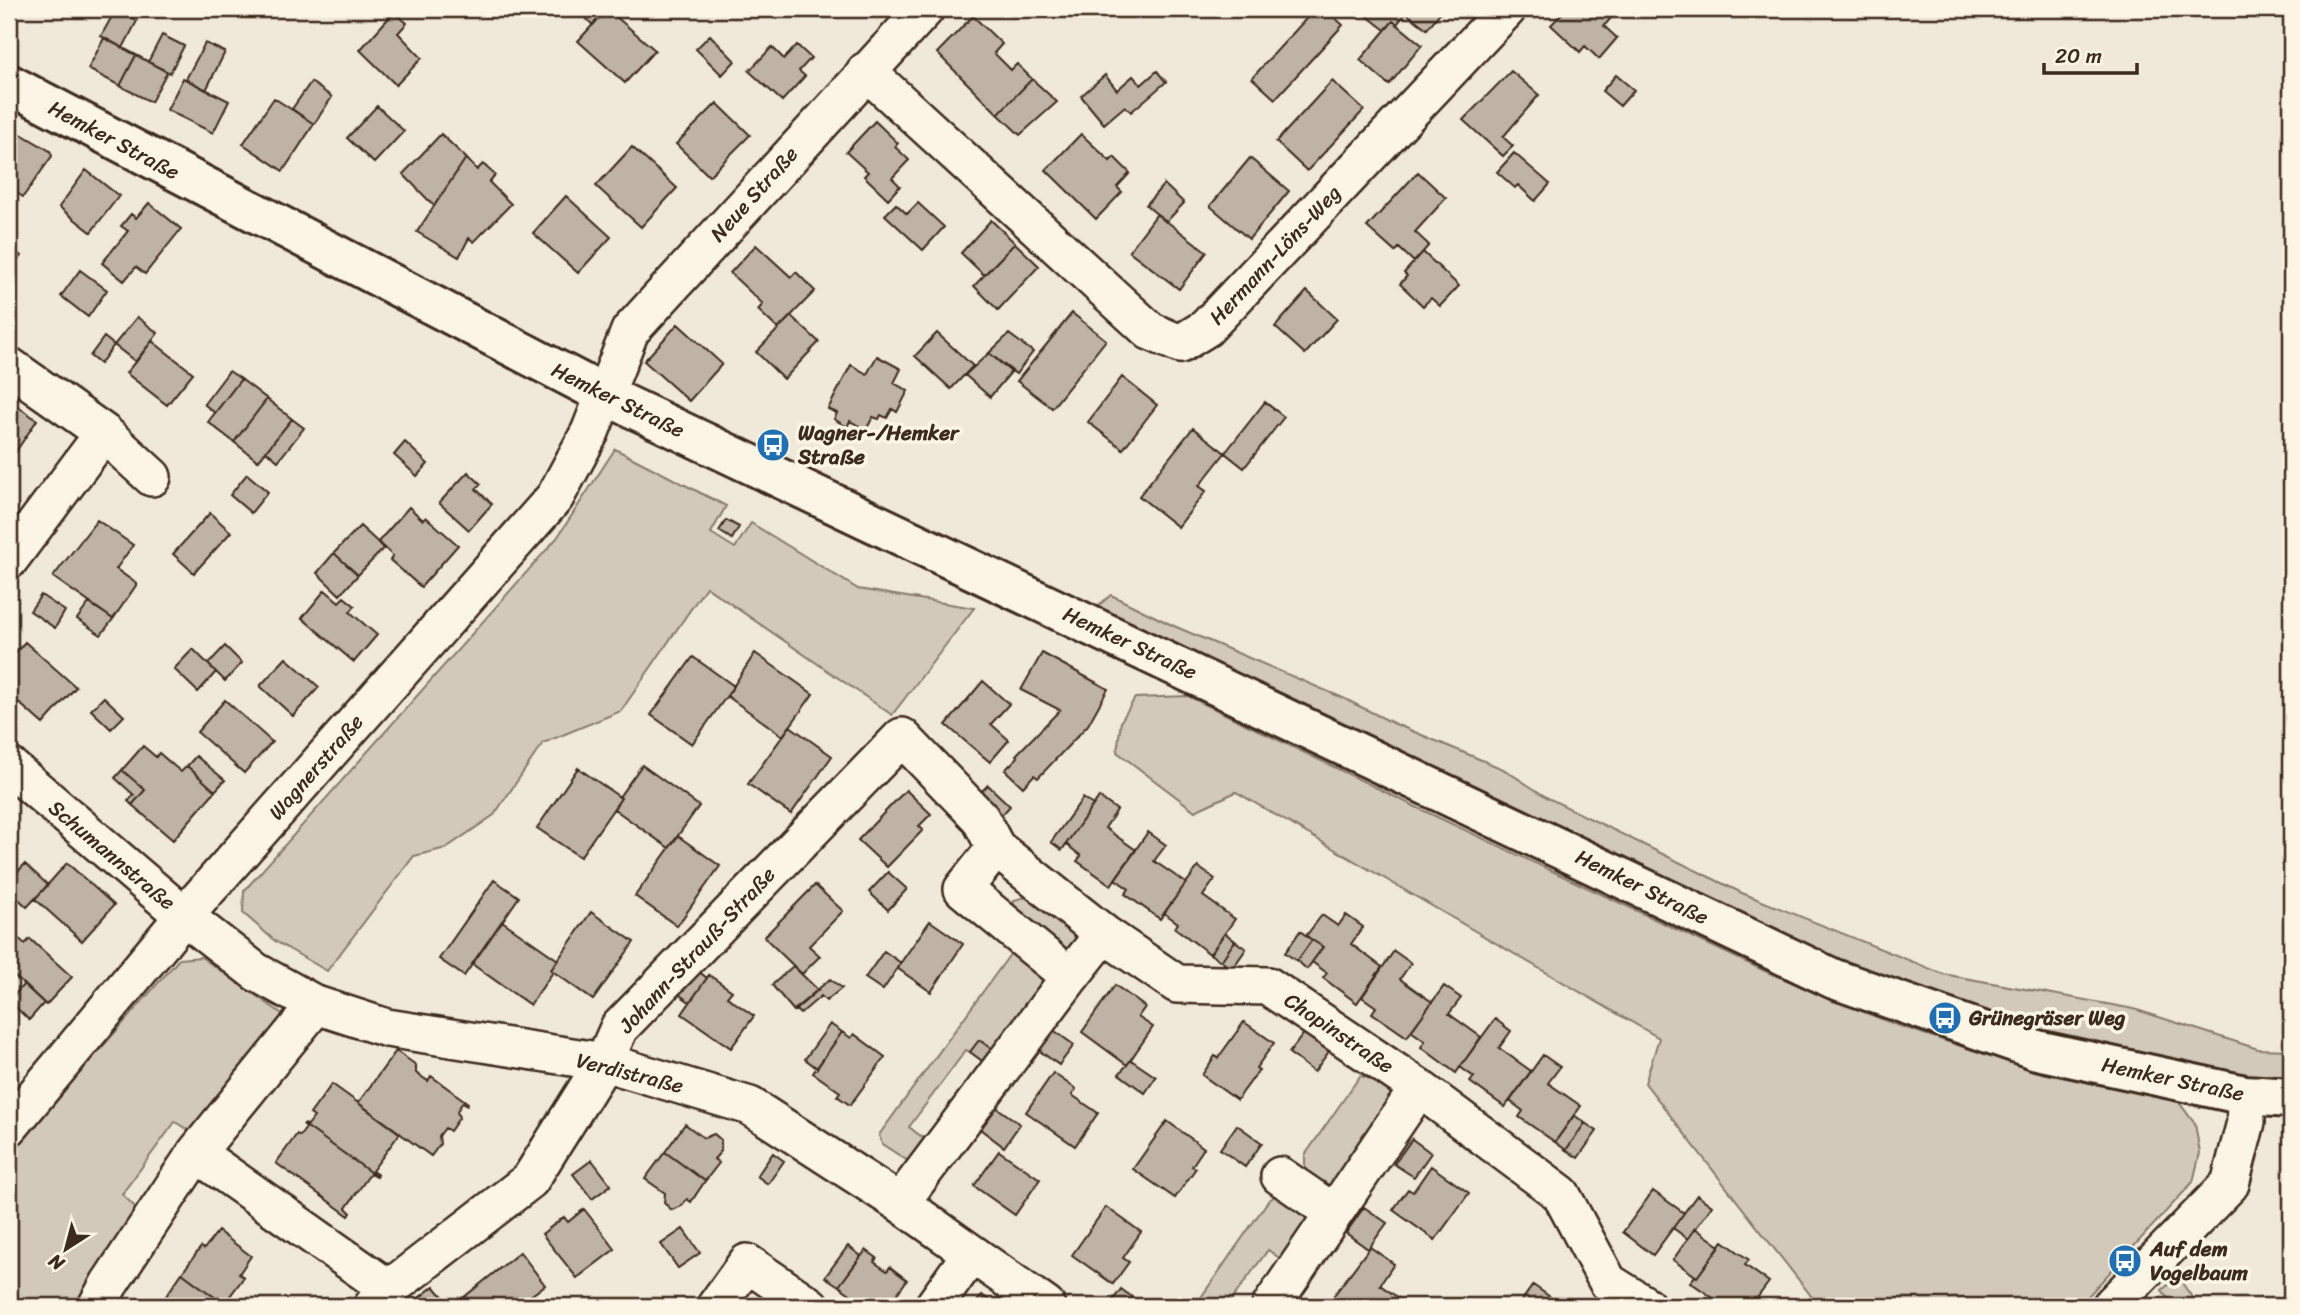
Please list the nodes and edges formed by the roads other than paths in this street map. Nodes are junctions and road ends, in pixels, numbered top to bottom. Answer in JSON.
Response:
{"nodes":[{"id":1,"x":925,"y":9,"type":"edge"},
{"id":2,"x":1507,"y":9,"type":"edge"},
{"id":3,"x":866,"y":71,"type":"junction"},
{"id":4,"x":9,"y":84,"type":"edge"},
{"id":5,"x":9,"y":366,"type":"edge"},
{"id":6,"x":605,"y":395,"type":"junction"},
{"id":7,"x":104,"y":433,"type":"junction"},
{"id":8,"x":152,"y":477,"type":"dead end"},
{"id":9,"x":9,"y":560,"type":"edge"},
{"id":10,"x":902,"y":737,"type":"joint"},
{"id":11,"x":9,"y":766,"type":"edge"},
{"id":12,"x":996,"y":848,"type":"junction"},
{"id":13,"x":184,"y":916,"type":"junction"},
{"id":14,"x":1104,"y":934,"type":"junction"},
{"id":15,"x":1070,"y":977,"type":"junction"},
{"id":16,"x":316,"y":1005,"type":"junction"},
{"id":17,"x":604,"y":1062,"type":"junction"},
{"id":18,"x":1419,"y":1088,"type":"junction"},
{"id":19,"x":2245,"y":1095,"type":"junction"},
{"id":20,"x":2291,"y":1098,"type":"edge"},
{"id":21,"x":9,"y":1127,"type":"edge"},
{"id":22,"x":197,"y":1153,"type":"junction"},
{"id":23,"x":1280,"y":1176,"type":"dead end"},
{"id":24,"x":900,"y":1203,"type":"junction"},
{"id":25,"x":1334,"y":1213,"type":"junction"},
{"id":26,"x":971,"y":1254,"type":"junction"},
{"id":27,"x":381,"y":1297,"type":"edge"},
{"id":28,"x":2129,"y":1301,"type":"edge"},
{"id":29,"x":97,"y":1306,"type":"edge"},
{"id":30,"x":716,"y":1306,"type":"edge"},
{"id":31,"x":810,"y":1306,"type":"edge"},
{"id":32,"x":934,"y":1306,"type":"edge"},
{"id":33,"x":1046,"y":1306,"type":"edge"},
{"id":34,"x":1271,"y":1306,"type":"edge"},
{"id":35,"x":1646,"y":1306,"type":"edge"}],
"edges":[{"from":1,"to":3,"type":"street","name":"Neue Straße"},
{"from":2,"to":3,"type":"street","name":"Hermann-Löns-Weg"},
{"from":3,"to":6,"type":"street","name":"Neue Straße"},
{"from":4,"to":6,"type":"main road","name":"Hemker Straße"},
{"from":5,"to":7,"type":"street"},
{"from":6,"to":13,"type":"street","name":"Wagnerstraße"},
{"from":6,"to":19,"type":"main road","name":"Hemker Straße"},
{"from":7,"to":8,"type":"street"},
{"from":7,"to":9,"type":"street"},
{"from":10,"to":12,"type":"street","name":"Chopinstraße"},
{"from":10,"to":17,"type":"street","name":"Johann-Strauß-Straße"},
{"from":11,"to":13,"type":"street","name":"Schumannstraße"},
{"from":12,"to":14,"type":"street","name":"Chopinstraße"},
{"from":12,"to":15,"type":"street"},
{"from":13,"to":16,"type":"street","name":"Verdistraße"},
{"from":13,"to":21,"type":"street","name":"Wagnerstraße"},
{"from":14,"to":15,"type":"street"},
{"from":14,"to":18,"type":"street","name":"Chopinstraße"},
{"from":15,"to":24,"type":"street"},
{"from":16,"to":17,"type":"street","name":"Verdistraße"},
{"from":16,"to":22,"type":"street"},
{"from":17,"to":24,"type":"street","name":"Verdistraße"},
{"from":17,"to":27,"type":"street","name":"Johann-Strauß-Straße"},
{"from":18,"to":25,"type":"street"},
{"from":18,"to":35,"type":"street","name":"Chopinstraße"},
{"from":19,"to":20,"type":"main road","name":"Hemker Straße"},
{"from":19,"to":28,"type":"street"},
{"from":22,"to":27,"type":"street","name":"Johann-Strauß-Straße"},
{"from":22,"to":29,"type":"street"},
{"from":23,"to":25,"type":"street"},
{"from":24,"to":26,"type":"street","name":"Verdistraße"},
{"from":25,"to":34,"type":"street"},
{"from":26,"to":32,"type":"street"},
{"from":26,"to":33,"type":"street","name":"Verdistraße"},
{"from":30,"to":31,"type":"street"}]}
